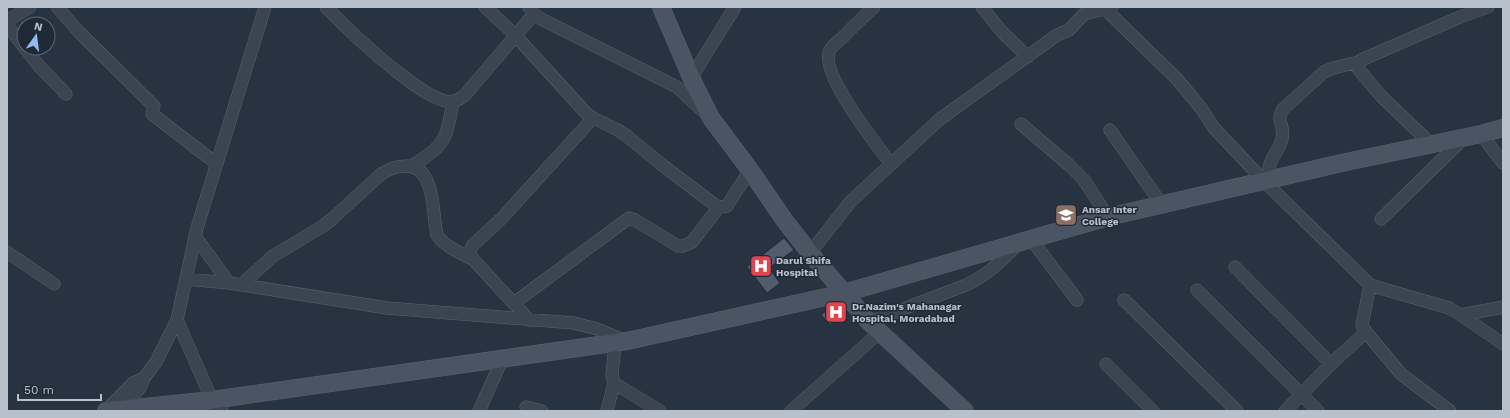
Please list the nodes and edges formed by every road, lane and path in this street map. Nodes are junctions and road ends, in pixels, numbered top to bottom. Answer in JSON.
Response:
{"nodes":[{"id":1,"x":30,"y":7,"type":"edge"},
{"id":2,"x":57,"y":7,"type":"edge"},
{"id":3,"x":265,"y":7,"type":"edge"},
{"id":4,"x":326,"y":7,"type":"edge"},
{"id":5,"x":485,"y":7,"type":"edge"},
{"id":6,"x":661,"y":7,"type":"edge"},
{"id":7,"x":735,"y":7,"type":"edge"},
{"id":8,"x":874,"y":7,"type":"edge"},
{"id":9,"x":982,"y":7,"type":"edge"},
{"id":10,"x":1488,"y":7,"type":"edge"},
{"id":11,"x":1109,"y":8,"type":"edge"},
{"id":12,"x":1081,"y":10,"type":"edge"},
{"id":13,"x":532,"y":11,"type":"edge"},
{"id":14,"x":7,"y":21,"type":"edge"},
{"id":15,"x":7,"y":25,"type":"edge"},
{"id":16,"x":515,"y":36,"type":"junction"},
{"id":17,"x":16,"y":37,"type":"edge"},
{"id":18,"x":31,"y":56,"type":"edge"},
{"id":19,"x":1028,"y":57,"type":"junction"},
{"id":20,"x":1359,"y":62,"type":"junction"},
{"id":21,"x":691,"y":78,"type":"junction"},
{"id":22,"x":66,"y":94,"type":"dead end"},
{"id":23,"x":453,"y":101,"type":"junction"},
{"id":24,"x":593,"y":118,"type":"junction"},
{"id":25,"x":711,"y":118,"type":"junction"},
{"id":26,"x":1021,"y":124,"type":"dead end"},
{"id":27,"x":1503,"y":128,"type":"edge"},
{"id":28,"x":1110,"y":130,"type":"dead end"},
{"id":29,"x":1473,"y":136,"type":"junction"},
{"id":30,"x":1431,"y":144,"type":"junction"},
{"id":31,"x":1503,"y":163,"type":"edge"},
{"id":32,"x":217,"y":164,"type":"junction"},
{"id":33,"x":891,"y":164,"type":"junction"},
{"id":34,"x":411,"y":167,"type":"junction"},
{"id":35,"x":750,"y":170,"type":"junction"},
{"id":36,"x":1267,"y":180,"type":"junction"},
{"id":37,"x":1162,"y":205,"type":"junction"},
{"id":38,"x":719,"y":207,"type":"junction"},
{"id":39,"x":1108,"y":217,"type":"junction"},
{"id":40,"x":1381,"y":219,"type":"dead end"},
{"id":41,"x":195,"y":236,"type":"junction"},
{"id":42,"x":1025,"y":241,"type":"junction"},
{"id":43,"x":7,"y":252,"type":"edge"},
{"id":44,"x":810,"y":253,"type":"junction"},
{"id":45,"x":474,"y":260,"type":"junction"},
{"id":46,"x":1235,"y":267,"type":"dead end"},
{"id":47,"x":186,"y":279,"type":"junction"},
{"id":48,"x":54,"y":284,"type":"dead end"},
{"id":49,"x":235,"y":284,"type":"junction"},
{"id":50,"x":1370,"y":285,"type":"junction"},
{"id":51,"x":1197,"y":290,"type":"dead end"},
{"id":52,"x":844,"y":294,"type":"junction"},
{"id":53,"x":1077,"y":300,"type":"dead end"},
{"id":54,"x":1124,"y":300,"type":"dead end"},
{"id":55,"x":514,"y":303,"type":"junction"},
{"id":56,"x":1503,"y":306,"type":"edge"},
{"id":57,"x":1461,"y":315,"type":"junction"},
{"id":58,"x":177,"y":320,"type":"junction"},
{"id":59,"x":529,"y":320,"type":"junction"},
{"id":60,"x":875,"y":327,"type":"junction"},
{"id":61,"x":1366,"y":332,"type":"junction"},
{"id":62,"x":621,"y":342,"type":"junction"},
{"id":63,"x":1503,"y":344,"type":"edge"},
{"id":64,"x":502,"y":360,"type":"junction"},
{"id":65,"x":1106,"y":364,"type":"dead end"},
{"id":66,"x":1331,"y":364,"type":"junction"},
{"id":67,"x":614,"y":383,"type":"junction"},
{"id":68,"x":1301,"y":394,"type":"junction"},
{"id":69,"x":217,"y":406,"type":"edge"},
{"id":70,"x":526,"y":407,"type":"dead end"},
{"id":71,"x":113,"y":411,"type":"edge"},
{"id":72,"x":479,"y":411,"type":"edge"},
{"id":73,"x":542,"y":411,"type":"edge"},
{"id":74,"x":607,"y":411,"type":"edge"},
{"id":75,"x":660,"y":411,"type":"edge"},
{"id":76,"x":791,"y":411,"type":"edge"},
{"id":77,"x":965,"y":411,"type":"edge"},
{"id":78,"x":1153,"y":411,"type":"edge"},
{"id":79,"x":1237,"y":411,"type":"edge"},
{"id":80,"x":1285,"y":411,"type":"edge"},
{"id":81,"x":1318,"y":411,"type":"edge"},
{"id":82,"x":1450,"y":411,"type":"edge"}],
"edges":[{"from":1,"to":14,"type":"street"},
{"from":2,"to":32,"type":"street"},
{"from":3,"to":32,"type":"street"},
{"from":4,"to":23,"type":"street"},
{"from":5,"to":16,"type":"street"},
{"from":6,"to":21,"type":"main road"},
{"from":7,"to":21,"type":"street"},
{"from":8,"to":33,"type":"street"},
{"from":9,"to":19,"type":"street"},
{"from":10,"to":20,"type":"street"},
{"from":11,"to":12,"type":"street"},
{"from":11,"to":36,"type":"street"},
{"from":12,"to":19,"type":"street"},
{"from":13,"to":16,"type":"street"},
{"from":13,"to":25,"type":"street"},
{"from":15,"to":17,"type":"street"},
{"from":16,"to":23,"type":"street"},
{"from":16,"to":24,"type":"street"},
{"from":18,"to":22,"type":"street"},
{"from":19,"to":33,"type":"street"},
{"from":20,"to":30,"type":"street"},
{"from":20,"to":36,"type":"street"},
{"from":21,"to":25,"type":"main road"},
{"from":23,"to":34,"type":"street"},
{"from":24,"to":38,"type":"street"},
{"from":24,"to":45,"type":"street"},
{"from":25,"to":35,"type":"main road"},
{"from":26,"to":39,"type":"street"},
{"from":27,"to":29,"type":"main road"},
{"from":28,"to":37,"type":"street"},
{"from":29,"to":30,"type":"main road"},
{"from":29,"to":31,"type":"street"},
{"from":29,"to":40,"type":"street"},
{"from":30,"to":36,"type":"main road"},
{"from":32,"to":41,"type":"street"},
{"from":33,"to":44,"type":"street"},
{"from":34,"to":45,"type":"street"},
{"from":34,"to":49,"type":"street"},
{"from":35,"to":38,"type":"street"},
{"from":35,"to":44,"type":"main road"},
{"from":36,"to":37,"type":"main road"},
{"from":36,"to":50,"type":"street"},
{"from":37,"to":39,"type":"main road"},
{"from":38,"to":55,"type":"street"},
{"from":39,"to":42,"type":"main road"},
{"from":41,"to":47,"type":"street"},
{"from":41,"to":49,"type":"street"},
{"from":42,"to":52,"type":"main road"},
{"from":42,"to":53,"type":"street"},
{"from":42,"to":60,"type":"street"},
{"from":43,"to":48,"type":"street"},
{"from":44,"to":52,"type":"main road"},
{"from":45,"to":55,"type":"street"},
{"from":46,"to":66,"type":"street"},
{"from":47,"to":49,"type":"street"},
{"from":47,"to":58,"type":"street"},
{"from":49,"to":59,"type":"street"},
{"from":50,"to":57,"type":"street"},
{"from":50,"to":61,"type":"street"},
{"from":51,"to":68,"type":"street"},
{"from":52,"to":60,"type":"main road"},
{"from":52,"to":62,"type":"main road"},
{"from":54,"to":79,"type":"street"},
{"from":55,"to":59,"type":"street"},
{"from":56,"to":57,"type":"street"},
{"from":57,"to":63,"type":"street"},
{"from":58,"to":69,"type":"street"},
{"from":58,"to":71,"type":"street"},
{"from":59,"to":62,"type":"street"},
{"from":60,"to":76,"type":"street"},
{"from":60,"to":77,"type":"main road"},
{"from":61,"to":66,"type":"street"},
{"from":61,"to":82,"type":"street"},
{"from":62,"to":64,"type":"main road"},
{"from":62,"to":67,"type":"street"},
{"from":64,"to":69,"type":"main road"},
{"from":64,"to":72,"type":"street"},
{"from":65,"to":78,"type":"street"},
{"from":66,"to":68,"type":"street"},
{"from":67,"to":74,"type":"street"},
{"from":67,"to":75,"type":"street"},
{"from":68,"to":80,"type":"street"},
{"from":68,"to":81,"type":"street"},
{"from":69,"to":71,"type":"main road"},
{"from":70,"to":73,"type":"street"}]}
